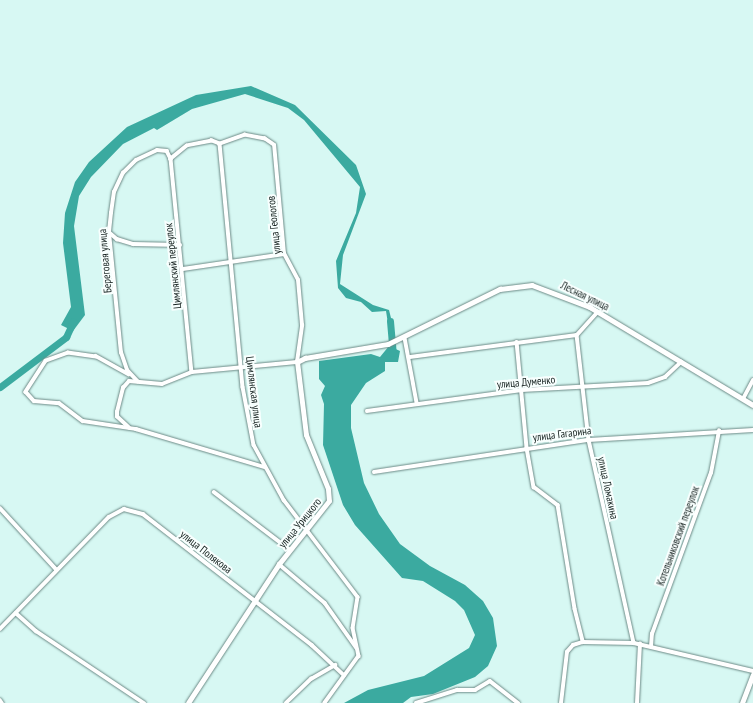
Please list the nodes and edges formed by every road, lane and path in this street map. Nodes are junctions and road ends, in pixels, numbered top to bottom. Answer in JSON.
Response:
{"nodes":[{"id":1,"x":220,"y":144,"type":"junction"},
{"id":2,"x":171,"y":159,"type":"junction"},
{"id":3,"x":109,"y":232,"type":"junction"},
{"id":4,"x":180,"y":245,"type":"junction"},
{"id":5,"x":284,"y":254,"type":"junction"},
{"id":6,"x":231,"y":264,"type":"junction"},
{"id":7,"x":183,"y":269,"type":"junction"},
{"id":8,"x":598,"y":312,"type":"junction"},
{"id":9,"x":577,"y":335,"type":"junction"},
{"id":10,"x":405,"y":338,"type":"junction"},
{"id":11,"x":517,"y":342,"type":"junction"},
{"id":12,"x":410,"y":357,"type":"junction"},
{"id":13,"x":297,"y":362,"type":"junction"},
{"id":14,"x":681,"y":362,"type":"junction"},
{"id":15,"x":242,"y":367,"type":"junction"},
{"id":16,"x":192,"y":372,"type":"junction"},
{"id":17,"x":130,"y":375,"type":"junction"},
{"id":18,"x":753,"y":380,"type":"edge"},
{"id":19,"x":138,"y":382,"type":"junction"},
{"id":20,"x":582,"y":387,"type":"junction"},
{"id":21,"x":522,"y":390,"type":"junction"},
{"id":22,"x":743,"y":399,"type":"junction"},
{"id":23,"x":417,"y":403,"type":"junction"},
{"id":24,"x":753,"y":405,"type":"edge"},
{"id":25,"x":367,"y":411,"type":"dead end"},
{"id":26,"x":129,"y":428,"type":"junction"},
{"id":27,"x":753,"y":430,"type":"edge"},
{"id":28,"x":719,"y":431,"type":"junction"},
{"id":29,"x":589,"y":440,"type":"junction"},
{"id":30,"x":527,"y":448,"type":"junction"},
{"id":31,"x":264,"y":467,"type":"junction"},
{"id":32,"x":374,"y":472,"type":"dead end"},
{"id":33,"x":214,"y":492,"type":"dead end"},
{"id":34,"x":0,"y":508,"type":"edge"},
{"id":35,"x":305,"y":528,"type":"junction"},
{"id":36,"x":289,"y":549,"type":"junction"},
{"id":37,"x":279,"y":564,"type":"junction"},
{"id":38,"x":57,"y":570,"type":"junction"},
{"id":39,"x":254,"y":601,"type":"junction"},
{"id":40,"x":16,"y":614,"type":"junction"},
{"id":41,"x":0,"y":629,"type":"edge"},
{"id":42,"x":583,"y":642,"type":"junction"},
{"id":43,"x":634,"y":643,"type":"junction"},
{"id":44,"x":640,"y":644,"type":"junction"},
{"id":45,"x":651,"y":646,"type":"junction"},
{"id":46,"x":356,"y":647,"type":"junction"},
{"id":47,"x":335,"y":665,"type":"junction"},
{"id":48,"x":753,"y":671,"type":"edge"},
{"id":49,"x":344,"y":675,"type":"junction"},
{"id":50,"x":753,"y":675,"type":"edge"},
{"id":51,"x":0,"y":700,"type":"edge"},
{"id":52,"x":428,"y":700,"type":"junction"},
{"id":53,"x":2,"y":703,"type":"edge"},
{"id":54,"x":144,"y":703,"type":"edge"},
{"id":55,"x":188,"y":703,"type":"edge"},
{"id":56,"x":286,"y":703,"type":"edge"},
{"id":57,"x":326,"y":703,"type":"edge"},
{"id":58,"x":416,"y":703,"type":"edge"},
{"id":59,"x":432,"y":703,"type":"edge"},
{"id":60,"x":518,"y":703,"type":"edge"},
{"id":61,"x":561,"y":703,"type":"edge"},
{"id":62,"x":637,"y":703,"type":"edge"},
{"id":63,"x":742,"y":703,"type":"edge"}],
"edges":[{"from":1,"to":2,"type":"street"},
{"from":1,"to":5,"type":"street","name":"улица Геологов"},
{"from":1,"to":6,"type":"street","name":"Цимлянская улица"},
{"from":2,"to":3,"type":"street","name":"Береговая улица"},
{"from":2,"to":4,"type":"street","name":"Цимлянский переулок"},
{"from":3,"to":4,"type":"street"},
{"from":3,"to":17,"type":"street","name":"Береговая улица"},
{"from":4,"to":7,"type":"street","name":"Цимлянский переулок"},
{"from":5,"to":6,"type":"street"},
{"from":5,"to":13,"type":"street","name":"улица Геологов"},
{"from":6,"to":7,"type":"street"},
{"from":6,"to":15,"type":"street","name":"Цимлянская улица"},
{"from":7,"to":16,"type":"street","name":"Цимлянский переулок"},
{"from":8,"to":9,"type":"street"},
{"from":8,"to":10,"type":"street","name":"Лесная улица"},
{"from":8,"to":14,"type":"street","name":"Лесная улица"},
{"from":9,"to":11,"type":"street"},
{"from":9,"to":20,"type":"street","name":"улица Ломакина"},
{"from":10,"to":12,"type":"street"},
{"from":10,"to":13,"type":"street","name":"Лесная улица"},
{"from":11,"to":12,"type":"street"},
{"from":11,"to":21,"type":"street"},
{"from":12,"to":23,"type":"street"},
{"from":13,"to":15,"type":"street"},
{"from":13,"to":35,"type":"street","name":"улица Урицкого"},
{"from":14,"to":20,"type":"street","name":"улица Думенко"},
{"from":14,"to":22,"type":"street","name":"Лесная улица"},
{"from":15,"to":16,"type":"street"},
{"from":15,"to":31,"type":"street","name":"Цимлянская улица"},
{"from":16,"to":19,"type":"street"},
{"from":17,"to":19,"type":"street"},
{"from":17,"to":26,"type":"street"},
{"from":18,"to":22,"type":"street"},
{"from":19,"to":26,"type":"street"},
{"from":20,"to":21,"type":"street","name":"улица Думенко"},
{"from":20,"to":29,"type":"street","name":"улица Ломакина"},
{"from":21,"to":23,"type":"street","name":"улица Думенко"},
{"from":21,"to":30,"type":"street"},
{"from":22,"to":24,"type":"street","name":"Лесная улица"},
{"from":23,"to":25,"type":"street","name":"улица Думенко"},
{"from":26,"to":31,"type":"street"},
{"from":27,"to":28,"type":"street","name":"улица Гагарина"},
{"from":28,"to":29,"type":"street","name":"улица Гагарина"},
{"from":28,"to":45,"type":"street","name":"Котельниковский переулок"},
{"from":29,"to":30,"type":"street","name":"улица Гагарина"},
{"from":29,"to":43,"type":"street","name":"улица Ломакина"},
{"from":30,"to":32,"type":"street","name":"улица Гагарина"},
{"from":30,"to":42,"type":"street"},
{"from":31,"to":35,"type":"street","name":"Цимлянская улица"},
{"from":33,"to":36,"type":"street"},
{"from":34,"to":38,"type":"street"},
{"from":35,"to":36,"type":"street","name":"улица Урицкого"},
{"from":35,"to":46,"type":"street","name":"Цимлянская улица"},
{"from":36,"to":37,"type":"street","name":"улица Урицкого"},
{"from":37,"to":39,"type":"street","name":"улица Урицкого"},
{"from":37,"to":46,"type":"street"},
{"from":38,"to":39,"type":"street","name":"улица Полякова"},
{"from":38,"to":40,"type":"street","name":"улица Полякова"},
{"from":39,"to":47,"type":"street","name":"улица Полякова"},
{"from":39,"to":55,"type":"street","name":"улица Урицкого"},
{"from":40,"to":41,"type":"street","name":"улица Полякова"},
{"from":40,"to":54,"type":"street"},
{"from":42,"to":43,"type":"street"},
{"from":42,"to":61,"type":"street"},
{"from":43,"to":44,"type":"street"},
{"from":44,"to":45,"type":"street"},
{"from":44,"to":62,"type":"street"},
{"from":45,"to":48,"type":"street"},
{"from":46,"to":49,"type":"street","name":"Цимлянская улица"},
{"from":47,"to":49,"type":"street","name":"улица Полякова"},
{"from":47,"to":56,"type":"street"},
{"from":49,"to":57,"type":"street"},
{"from":50,"to":63,"type":"street"},
{"from":51,"to":53,"type":"street"},
{"from":52,"to":58,"type":"street"},
{"from":52,"to":59,"type":"street"},
{"from":52,"to":60,"type":"street"}]}
